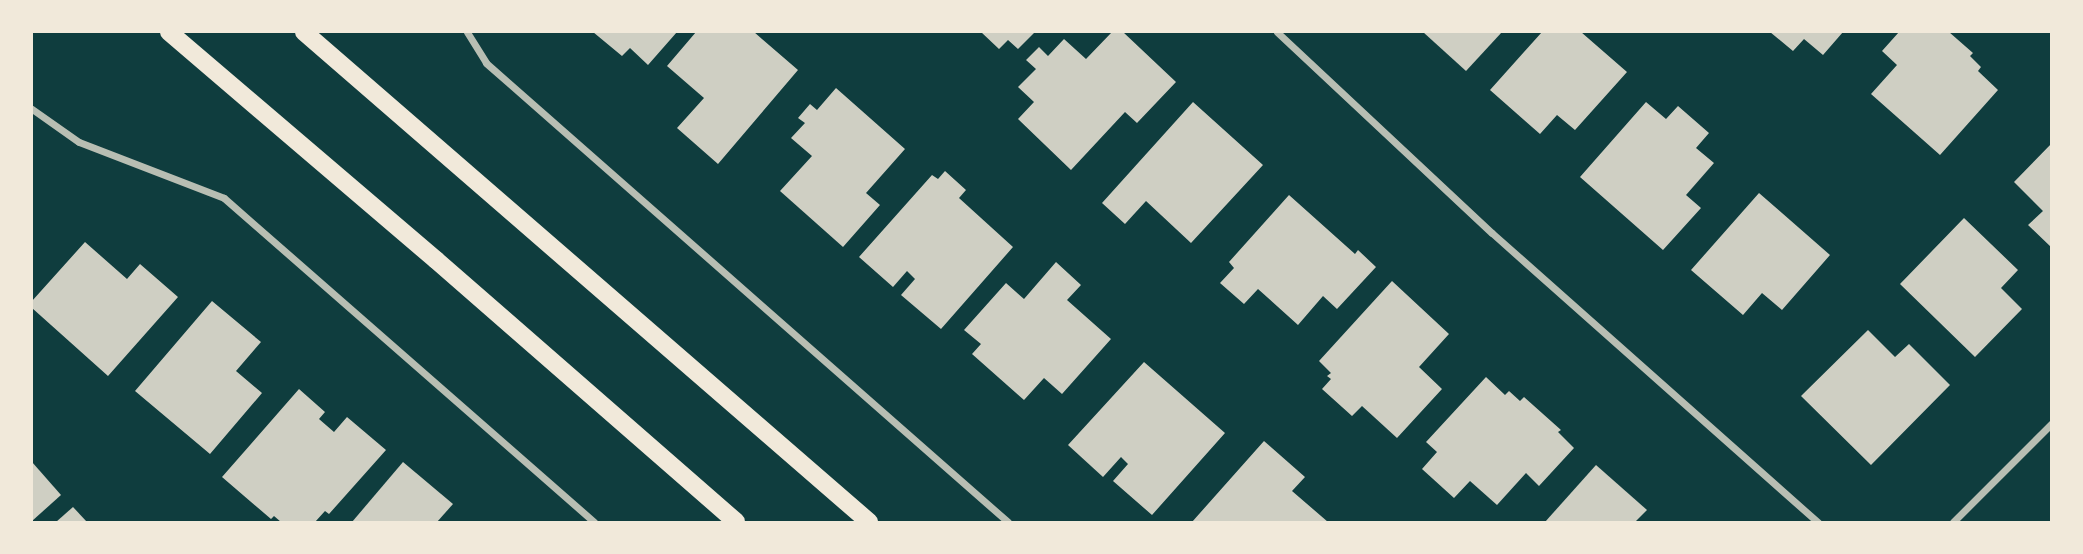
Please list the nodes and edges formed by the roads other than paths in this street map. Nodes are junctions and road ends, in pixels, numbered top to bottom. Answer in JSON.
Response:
{"nodes":[{"id":1,"x":169,"y":32,"type":"edge"},
{"id":2,"x":304,"y":32,"type":"edge"},
{"id":3,"x":467,"y":32,"type":"edge"},
{"id":4,"x":1277,"y":32,"type":"edge"},
{"id":5,"x":32,"y":109,"type":"edge"},
{"id":6,"x":2052,"y":424,"type":"edge"},
{"id":7,"x":594,"y":523,"type":"edge"},
{"id":8,"x":736,"y":523,"type":"edge"},
{"id":9,"x":869,"y":523,"type":"edge"},
{"id":10,"x":1008,"y":523,"type":"edge"},
{"id":11,"x":1818,"y":523,"type":"edge"},
{"id":12,"x":1953,"y":523,"type":"edge"}],
"edges":[{"from":1,"to":8,"type":"main road"},
{"from":2,"to":9,"type":"main road"},
{"from":3,"to":10,"type":"street"},
{"from":4,"to":11,"type":"street"},
{"from":5,"to":7,"type":"street"},
{"from":6,"to":12,"type":"street"}]}
